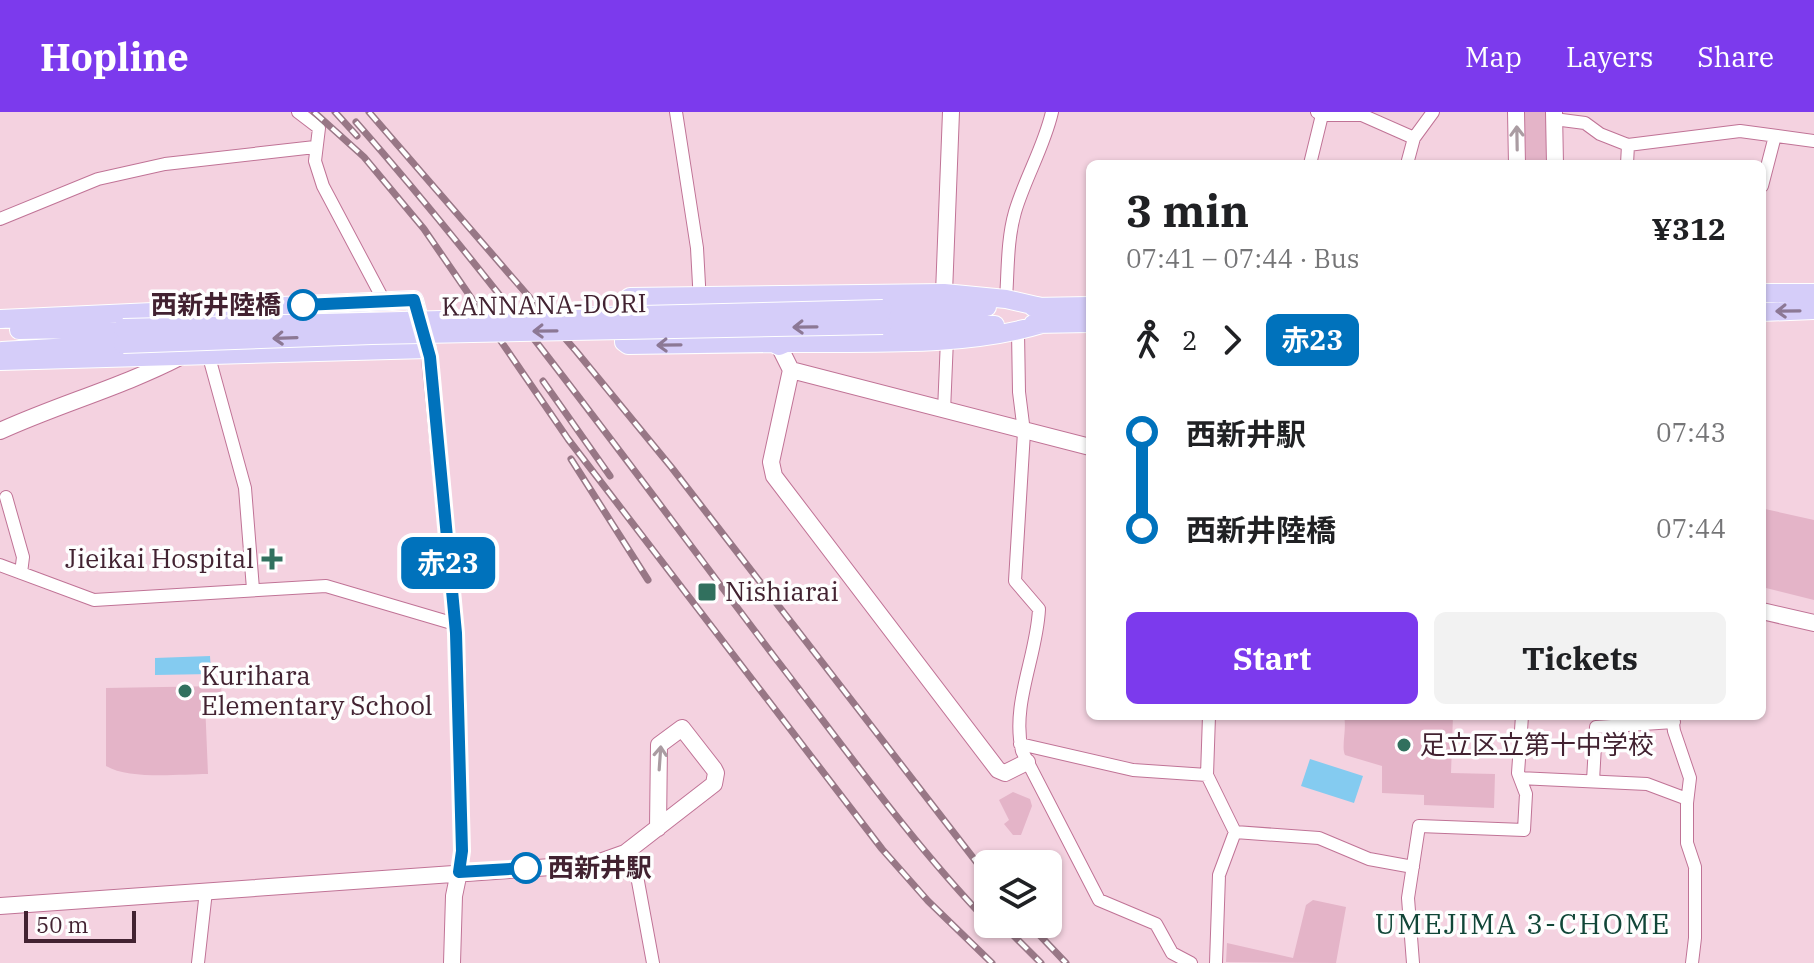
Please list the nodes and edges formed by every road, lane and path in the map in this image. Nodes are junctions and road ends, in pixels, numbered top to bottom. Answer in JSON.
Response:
{"nodes":[{"id":1,"x":298,"y":112,"type":"edge"},
{"id":2,"x":676,"y":112,"type":"edge"},
{"id":3,"x":951,"y":112,"type":"edge"},
{"id":4,"x":1052,"y":112,"type":"edge"},
{"id":5,"x":1433,"y":112,"type":"edge"},
{"id":6,"x":1516,"y":112,"type":"edge"},
{"id":7,"x":1319,"y":114,"type":"edge"},
{"id":8,"x":1361,"y":114,"type":"edge"},
{"id":9,"x":1554,"y":116,"type":"edge"},
{"id":10,"x":1585,"y":117,"type":"edge"},
{"id":11,"x":1775,"y":136,"type":"junction"},
{"id":12,"x":1414,"y":138,"type":"junction"},
{"id":13,"x":1814,"y":141,"type":"edge"},
{"id":14,"x":1628,"y":145,"type":"junction"},
{"id":15,"x":315,"y":147,"type":"junction"},
{"id":16,"x":1311,"y":160,"type":"edge"},
{"id":17,"x":1408,"y":160,"type":"edge"},
{"id":18,"x":1517,"y":160,"type":"edge"},
{"id":19,"x":1555,"y":160,"type":"edge"},
{"id":20,"x":1627,"y":160,"type":"edge"},
{"id":21,"x":1766,"y":171,"type":"edge"},
{"id":22,"x":0,"y":219,"type":"edge"},
{"id":23,"x":944,"y":293,"type":"junction"},
{"id":24,"x":1766,"y":293,"type":"edge"},
{"id":25,"x":1814,"y":293,"type":"edge"},
{"id":26,"x":700,"y":296,"type":"junction"},
{"id":27,"x":1006,"y":299,"type":"junction"},
{"id":28,"x":384,"y":301,"type":"junction"},
{"id":29,"x":1086,"y":307,"type":"edge"},
{"id":30,"x":1814,"y":310,"type":"edge"},
{"id":31,"x":1766,"y":312,"type":"edge"},
{"id":32,"x":1042,"y":316,"type":"junction"},
{"id":33,"x":0,"y":319,"type":"edge"},
{"id":34,"x":1086,"y":322,"type":"edge"},
{"id":35,"x":0,"y":331,"type":"edge"},
{"id":36,"x":1018,"y":332,"type":"junction"},
{"id":37,"x":123,"y":336,"type":"junction"},
{"id":38,"x":947,"y":339,"type":"junction"},
{"id":39,"x":701,"y":345,"type":"junction"},
{"id":40,"x":779,"y":346,"type":"junction"},
{"id":41,"x":427,"y":349,"type":"junction"},
{"id":42,"x":0,"y":351,"type":"edge"},
{"id":43,"x":180,"y":357,"type":"junction"},
{"id":44,"x":209,"y":357,"type":"junction"},
{"id":45,"x":0,"y":361,"type":"edge"},
{"id":46,"x":791,"y":370,"type":"junction"},
{"id":47,"x":944,"y":411,"type":"junction"},
{"id":48,"x":0,"y":431,"type":"edge"},
{"id":49,"x":1024,"y":432,"type":"junction"},
{"id":50,"x":1086,"y":446,"type":"edge"},
{"id":51,"x":6,"y":497,"type":"dead end"},
{"id":52,"x":0,"y":565,"type":"edge"},
{"id":53,"x":21,"y":573,"type":"junction"},
{"id":54,"x":253,"y":589,"type":"junction"},
{"id":55,"x":1766,"y":612,"type":"edge"},
{"id":56,"x":1814,"y":623,"type":"edge"},
{"id":57,"x":455,"y":624,"type":"junction"},
{"id":58,"x":1209,"y":720,"type":"edge"},
{"id":59,"x":1522,"y":720,"type":"edge"},
{"id":60,"x":1663,"y":720,"type":"edge"},
{"id":61,"x":1673,"y":720,"type":"edge"},
{"id":62,"x":1020,"y":744,"type":"junction"},
{"id":63,"x":1027,"y":762,"type":"junction"},
{"id":64,"x":1207,"y":775,"type":"junction"},
{"id":65,"x":1520,"y":778,"type":"junction"},
{"id":66,"x":1593,"y":781,"type":"junction"},
{"id":67,"x":1687,"y":799,"type":"junction"},
{"id":68,"x":658,"y":828,"type":"junction"},
{"id":69,"x":1235,"y":832,"type":"junction"},
{"id":70,"x":625,"y":853,"type":"junction"},
{"id":71,"x":1413,"y":867,"type":"junction"},
{"id":72,"x":459,"y":872,"type":"junction"},
{"id":73,"x":206,"y":891,"type":"junction"},
{"id":74,"x":0,"y":906,"type":"edge"},
{"id":75,"x":198,"y":963,"type":"edge"},
{"id":76,"x":452,"y":963,"type":"edge"},
{"id":77,"x":653,"y":963,"type":"edge"},
{"id":78,"x":1191,"y":963,"type":"edge"},
{"id":79,"x":1216,"y":963,"type":"edge"},
{"id":80,"x":1413,"y":963,"type":"edge"},
{"id":81,"x":1692,"y":963,"type":"edge"}],
"edges":[{"from":1,"to":15,"type":"street"},
{"from":2,"to":26,"type":"street"},
{"from":3,"to":23,"type":"street"},
{"from":4,"to":27,"type":"street"},
{"from":5,"to":12,"type":"street"},
{"from":18,"to":6,"type":"street","one_way":true},
{"from":7,"to":8,"type":"street"},
{"from":7,"to":16,"type":"street"},
{"from":8,"to":12,"type":"street"},
{"from":9,"to":10,"type":"street"},
{"from":9,"to":19,"type":"street"},
{"from":10,"to":14,"type":"street"},
{"from":11,"to":13,"type":"street"},
{"from":11,"to":14,"type":"street"},
{"from":11,"to":21,"type":"street"},
{"from":12,"to":17,"type":"street"},
{"from":14,"to":20,"type":"street"},
{"from":15,"to":22,"type":"street"},
{"from":15,"to":28,"type":"street"},
{"from":23,"to":26,"type":"main road"},
{"from":23,"to":27,"type":"main road"},
{"from":24,"to":25,"type":"main road"},
{"from":26,"to":39,"type":"street"},
{"from":39,"to":26,"type":"main road","one_way":true},
{"from":27,"to":32,"type":"main road"},
{"from":28,"to":33,"type":"main road"},
{"from":28,"to":41,"type":"main road"},
{"from":29,"to":32,"type":"main road","name":"KANNANA-DORI"},
{"from":30,"to":31,"type":"main road","one_way":true},
{"from":32,"to":34,"type":"main road","name":"KANNANA-DORI"},
{"from":32,"to":36,"type":"main road"},
{"from":32,"to":37,"type":"main road","name":"KANNANA-DORI","bridge":true},
{"from":35,"to":37,"type":"main road","name":"KANNANA-DORI"},
{"from":36,"to":38,"type":"main road"},
{"from":36,"to":49,"type":"street"},
{"from":37,"to":42,"type":"main road","name":"KANNANA-DORI"},
{"from":38,"to":40,"type":"main road"},
{"from":38,"to":47,"type":"street"},
{"from":39,"to":40,"type":"main road"},
{"from":40,"to":46,"type":"street"},
{"from":41,"to":44,"type":"main road"},
{"from":41,"to":57,"type":"street"},
{"from":43,"to":44,"type":"main road"},
{"from":43,"to":45,"type":"main road"},
{"from":43,"to":48,"type":"street"},
{"from":44,"to":54,"type":"street"},
{"from":46,"to":47,"type":"street"},
{"from":46,"to":63,"type":"street"},
{"from":47,"to":49,"type":"street"},
{"from":49,"to":50,"type":"street"},
{"from":49,"to":62,"type":"street"},
{"from":51,"to":53,"type":"street"},
{"from":52,"to":53,"type":"street"},
{"from":53,"to":54,"type":"street"},
{"from":54,"to":57,"type":"street"},
{"from":55,"to":56,"type":"street"},
{"from":57,"to":72,"type":"street"},
{"from":58,"to":64,"type":"street"},
{"from":59,"to":65,"type":"street"},
{"from":60,"to":66,"type":"street"},
{"from":61,"to":67,"type":"street"},
{"from":62,"to":63,"type":"street"},
{"from":62,"to":64,"type":"street"},
{"from":63,"to":78,"type":"street"},
{"from":64,"to":69,"type":"street"},
{"from":65,"to":66,"type":"street"},
{"from":65,"to":71,"type":"street"},
{"from":66,"to":67,"type":"street"},
{"from":67,"to":81,"type":"street"},
{"from":68,"to":68,"type":"street","one_way":true},
{"from":68,"to":70,"type":"street"},
{"from":69,"to":71,"type":"street"},
{"from":69,"to":79,"type":"street"},
{"from":70,"to":72,"type":"street"},
{"from":70,"to":77,"type":"street"},
{"from":71,"to":80,"type":"street"},
{"from":72,"to":73,"type":"street"},
{"from":72,"to":76,"type":"street"},
{"from":73,"to":74,"type":"street"},
{"from":73,"to":75,"type":"street"}]}
